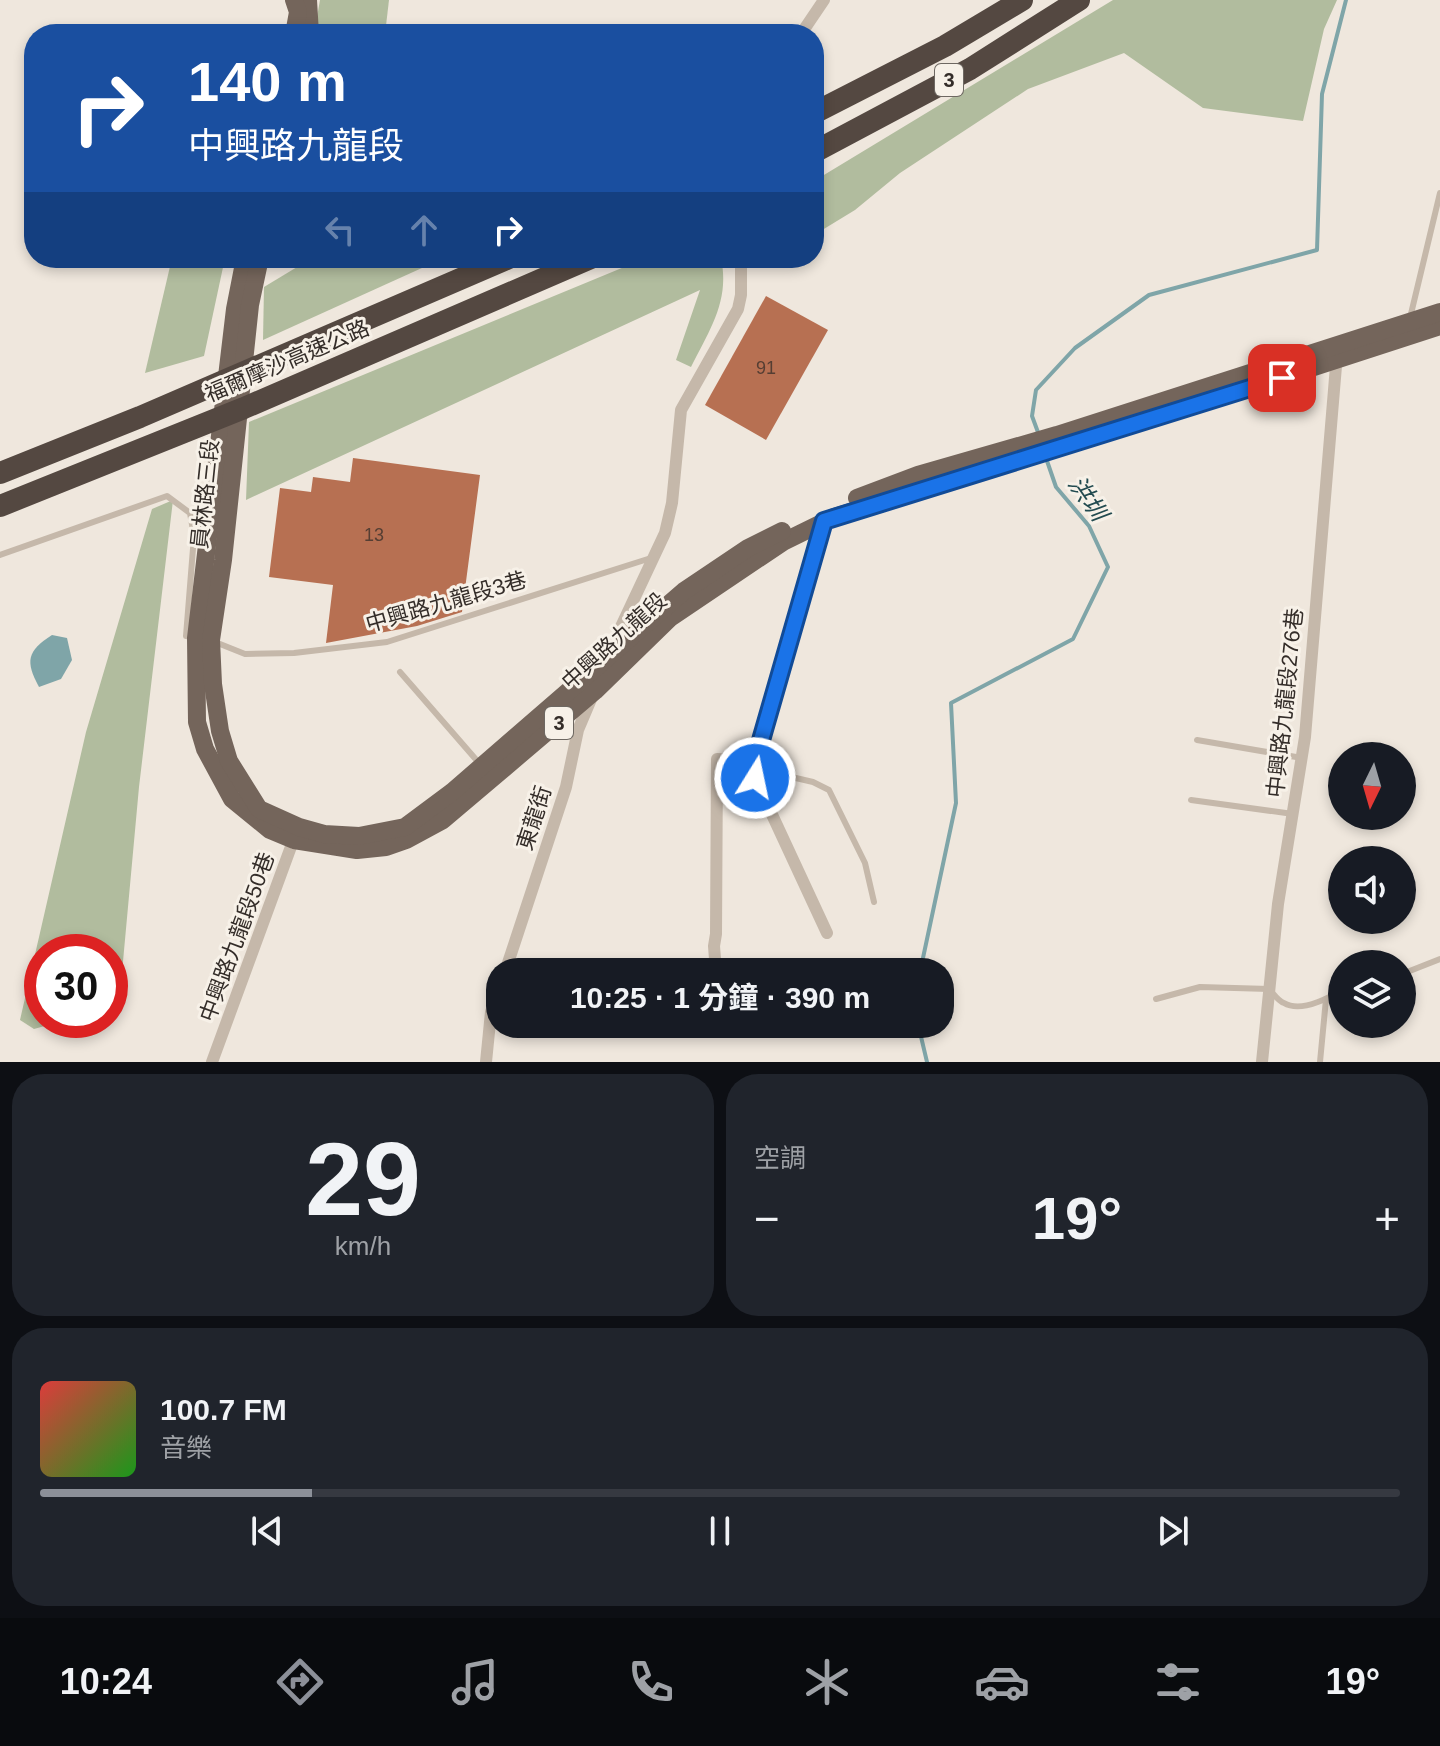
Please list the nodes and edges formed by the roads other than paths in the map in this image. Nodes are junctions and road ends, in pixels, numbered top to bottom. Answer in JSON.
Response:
{"nodes":[{"id":1,"x":294,"y":0,"type":"edge"},
{"id":2,"x":308,"y":0,"type":"edge"},
{"id":3,"x":824,"y":0,"type":"edge"},
{"id":4,"x":1022,"y":0,"type":"edge"},
{"id":5,"x":1079,"y":0,"type":"edge"},
{"id":6,"x":296,"y":24,"type":"edge"},
{"id":7,"x":309,"y":24,"type":"edge"},
{"id":8,"x":808,"y":24,"type":"edge"},
{"id":9,"x":824,"y":108,"type":"edge"},
{"id":10,"x":824,"y":147,"type":"edge"},
{"id":11,"x":1440,"y":193,"type":"edge"},
{"id":12,"x":245,"y":268,"type":"edge"},
{"id":13,"x":257,"y":268,"type":"edge"},
{"id":14,"x":486,"y":268,"type":"edge"},
{"id":15,"x":568,"y":268,"type":"edge"},
{"id":16,"x":741,"y":268,"type":"edge"},
{"id":17,"x":243,"y":307,"type":"junction"},
{"id":18,"x":1440,"y":312,"type":"edge"},
{"id":19,"x":1409,"y":324,"type":"junction"},
{"id":20,"x":1440,"y":326,"type":"edge"},
{"id":21,"x":1337,"y":354,"type":"junction"},
{"id":22,"x":0,"y":473,"type":"edge"},
{"id":23,"x":0,"y":506,"type":"edge"},
{"id":24,"x":825,"y":516,"type":"junction"},
{"id":25,"x":0,"y":555,"type":"edge"},
{"id":26,"x":655,"y":557,"type":"junction"},
{"id":27,"x":204,"y":639,"type":"junction"},
{"id":28,"x":400,"y":672,"type":"dead end"},
{"id":29,"x":600,"y":676,"type":"junction"},
{"id":30,"x":1197,"y":740,"type":"dead end"},
{"id":31,"x":1302,"y":758,"type":"junction"},
{"id":32,"x":482,"y":766,"type":"junction"},
{"id":33,"x":753,"y":768,"type":"junction"},
{"id":34,"x":1191,"y":800,"type":"dead end"},
{"id":35,"x":1293,"y":814,"type":"junction"},
{"id":36,"x":296,"y":834,"type":"junction"},
{"id":37,"x":874,"y":902,"type":"dead end"},
{"id":38,"x":827,"y":933,"type":"dead end"},
{"id":39,"x":510,"y":958,"type":"edge"},
{"id":40,"x":715,"y":958,"type":"edge"},
{"id":41,"x":1440,"y":959,"type":"edge"},
{"id":42,"x":1416,"y":968,"type":"edge"},
{"id":43,"x":1269,"y":989,"type":"junction"},
{"id":44,"x":1156,"y":999,"type":"dead end"},
{"id":45,"x":1326,"y":999,"type":"joint"},
{"id":46,"x":488,"y":1038,"type":"edge"},
{"id":47,"x":212,"y":1062,"type":"edge"},
{"id":48,"x":486,"y":1062,"type":"edge"},
{"id":49,"x":1262,"y":1062,"type":"edge"},
{"id":50,"x":1320,"y":1062,"type":"edge"}],
"edges":[{"from":1,"to":6,"type":"main road"},
{"from":2,"to":7,"type":"main road"},
{"from":3,"to":8,"type":"street"},
{"from":4,"to":9,"type":"highway","number":"3"},
{"from":5,"to":10,"type":"highway","number":"3"},
{"from":11,"to":19,"type":"lane"},
{"from":12,"to":17,"type":"main road","name":"員林路三段","number":"3"},
{"from":13,"to":17,"type":"main road","name":"員林路三段","number":"3"},
{"from":14,"to":22,"type":"highway","name":"福爾摩沙高速公路"},
{"from":15,"to":23,"type":"highway","name":"福爾摩沙高速公路"},
{"from":16,"to":26,"type":"street","name":"東龍街"},
{"from":17,"to":27,"type":"main road","name":"員林路三段","number":"3"},
{"from":18,"to":19,"type":"main road","number":"3"},
{"from":19,"to":21,"type":"main road","number":"3"},
{"from":20,"to":21,"type":"main road","number":"3"},
{"from":21,"to":24,"type":"main road","name":"中興路九龍段","number":"3"},
{"from":21,"to":31,"type":"street","name":"中興路九龍段276巷"},
{"from":24,"to":29,"type":"main road","name":"中興路九龍段","number":"3"},
{"from":24,"to":29,"type":"main road","name":"中興路九龍段","number":"3"},
{"from":24,"to":33,"type":"lane"},
{"from":25,"to":27,"type":"lane"},
{"from":26,"to":27,"type":"lane","name":"中興路九龍段3巷"},
{"from":26,"to":29,"type":"street","name":"東龍街"},
{"from":27,"to":36,"type":"main road","name":"中興路九龍段","number":"3"},
{"from":28,"to":32,"type":"lane"},
{"from":29,"to":32,"type":"main road","name":"中興路九龍段","number":"3"},
{"from":29,"to":36,"type":"main road","name":"中興路九龍段","number":"3"},
{"from":29,"to":39,"type":"street","name":"東龍街"},
{"from":30,"to":31,"type":"lane"},
{"from":31,"to":35,"type":"street","name":"中興路九龍段276巷"},
{"from":32,"to":36,"type":"main road","name":"中興路九龍段","number":"3"},
{"from":33,"to":37,"type":"lane"},
{"from":33,"to":38,"type":"street"},
{"from":33,"to":40,"type":"street"},
{"from":34,"to":35,"type":"lane"},
{"from":35,"to":43,"type":"street","name":"中興路九龍段276巷"},
{"from":36,"to":47,"type":"street","name":"中興路九龍段50巷"},
{"from":41,"to":42,"type":"lane"},
{"from":43,"to":44,"type":"lane"},
{"from":43,"to":45,"type":"lane"},
{"from":43,"to":49,"type":"street","name":"中興路九龍段276巷"},
{"from":45,"to":50,"type":"lane"},
{"from":46,"to":48,"type":"street"}]}
